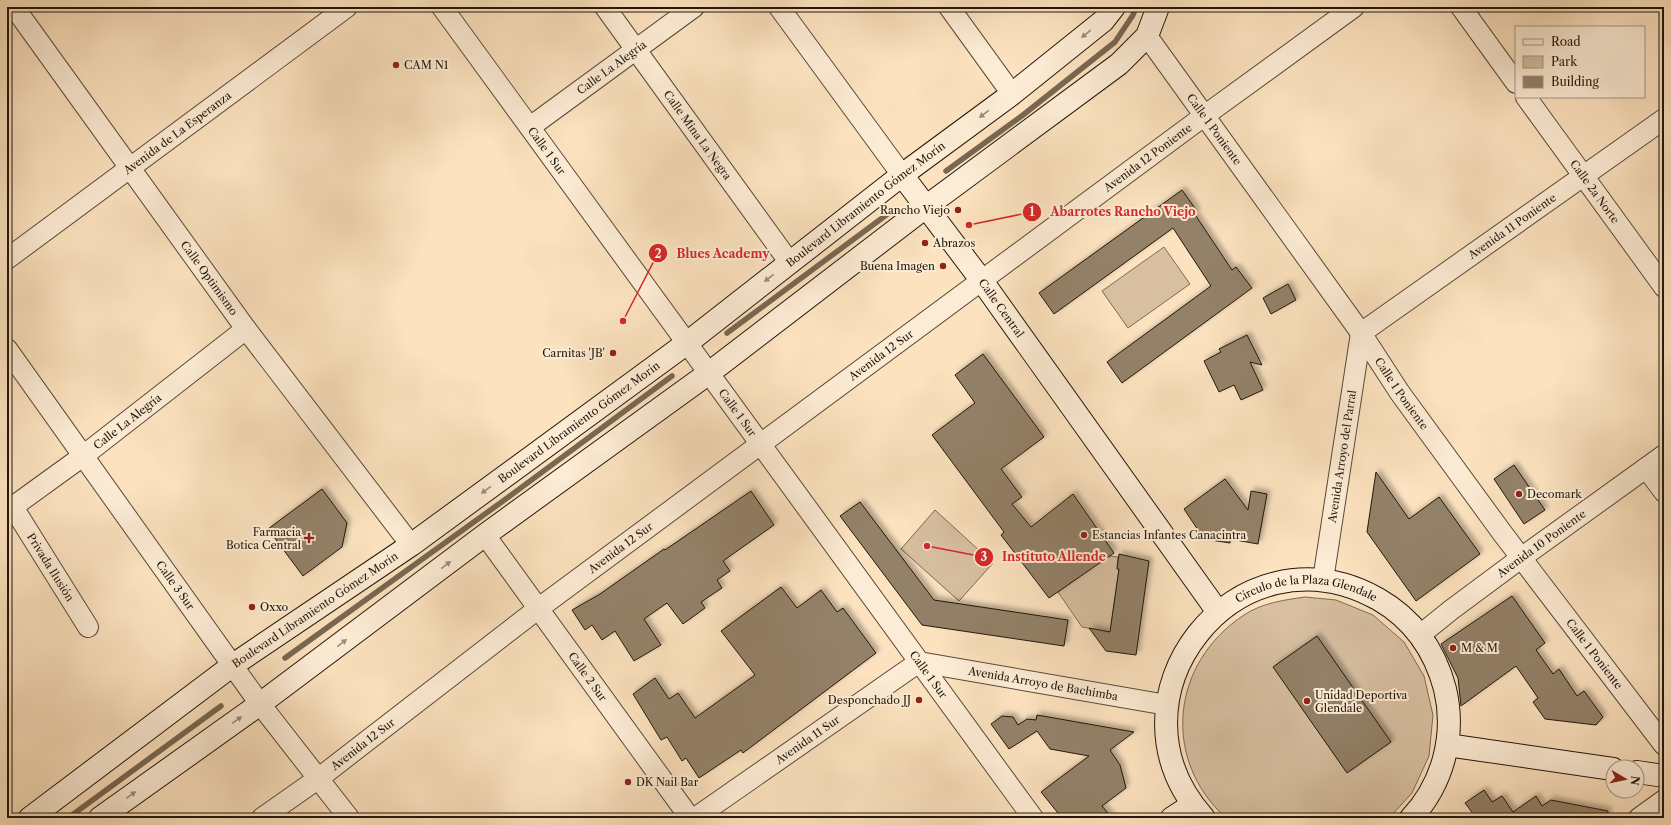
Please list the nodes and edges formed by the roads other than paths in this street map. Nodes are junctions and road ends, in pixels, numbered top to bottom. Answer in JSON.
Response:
{"nodes":[{"id":1,"x":347,"y":7,"type":"edge"},
{"id":2,"x":442,"y":7,"type":"edge"},
{"id":3,"x":605,"y":7,"type":"edge"},
{"id":4,"x":694,"y":7,"type":"edge"},
{"id":5,"x":779,"y":7,"type":"edge"},
{"id":6,"x":949,"y":7,"type":"edge"},
{"id":7,"x":1158,"y":7,"type":"edge"},
{"id":8,"x":1354,"y":7,"type":"edge"},
{"id":9,"x":1461,"y":7,"type":"edge"},
{"id":10,"x":1110,"y":9,"type":"edge"},
{"id":11,"x":21,"y":10,"type":"edge"},
{"id":12,"x":1146,"y":36,"type":"junction"},
{"id":13,"x":636,"y":50,"type":"junction"},
{"id":14,"x":1515,"y":82,"type":"edge"},
{"id":15,"x":1012,"y":94,"type":"junction"},
{"id":16,"x":1527,"y":98,"type":"edge"},
{"id":17,"x":1204,"y":116,"type":"junction"},
{"id":18,"x":1664,"y":119,"type":"edge"},
{"id":19,"x":530,"y":127,"type":"junction"},
{"id":20,"x":130,"y":169,"type":"junction"},
{"id":21,"x":902,"y":175,"type":"junction"},
{"id":22,"x":1584,"y":176,"type":"junction"},
{"id":23,"x":927,"y":206,"type":"junction"},
{"id":24,"x":7,"y":259,"type":"edge"},
{"id":25,"x":790,"y":262,"type":"junction"},
{"id":26,"x":982,"y":282,"type":"junction"},
{"id":27,"x":1664,"y":286,"type":"edge"},
{"id":28,"x":246,"y":329,"type":"junction"},
{"id":29,"x":1361,"y":333,"type":"junction"},
{"id":30,"x":687,"y":343,"type":"junction"},
{"id":31,"x":7,"y":349,"type":"edge"},
{"id":32,"x":709,"y":373,"type":"junction"},
{"id":33,"x":761,"y":445,"type":"junction"},
{"id":34,"x":1664,"y":455,"type":"edge"},
{"id":35,"x":83,"y":456,"type":"junction"},
{"id":36,"x":1646,"y":468,"type":"junction"},
{"id":37,"x":1664,"y":492,"type":"edge"},
{"id":38,"x":10,"y":509,"type":"edge"},
{"id":39,"x":485,"y":535,"type":"junction"},
{"id":40,"x":411,"y":545,"type":"junction"},
{"id":41,"x":1521,"y":558,"type":"junction"},
{"id":42,"x":1323,"y":580,"type":"junction"},
{"id":43,"x":539,"y":608,"type":"junction"},
{"id":44,"x":1218,"y":612,"type":"junction"},
{"id":45,"x":88,"y":627,"type":"dead end"},
{"id":46,"x":1420,"y":635,"type":"junction"},
{"id":47,"x":919,"y":662,"type":"junction"},
{"id":48,"x":233,"y":665,"type":"junction"},
{"id":49,"x":260,"y":704,"type":"junction"},
{"id":50,"x":1167,"y":705,"type":"junction"},
{"id":51,"x":1448,"y":745,"type":"junction"},
{"id":52,"x":1664,"y":745,"type":"edge"},
{"id":53,"x":1605,"y":768,"type":"edge"},
{"id":54,"x":1645,"y":773,"type":"edge"},
{"id":55,"x":1664,"y":776,"type":"edge"},
{"id":56,"x":319,"y":778,"type":"junction"},
{"id":57,"x":1664,"y":800,"type":"edge"},
{"id":58,"x":1198,"y":811,"type":"edge"},
{"id":59,"x":30,"y":818,"type":"edge"},
{"id":60,"x":100,"y":818,"type":"edge"},
{"id":61,"x":262,"y":818,"type":"edge"},
{"id":62,"x":349,"y":818,"type":"edge"},
{"id":63,"x":690,"y":818,"type":"edge"},
{"id":64,"x":695,"y":818,"type":"edge"},
{"id":65,"x":1033,"y":818,"type":"edge"},
{"id":66,"x":1172,"y":818,"type":"edge"},
{"id":67,"x":1411,"y":818,"type":"edge"},
{"id":68,"x":1639,"y":818,"type":"edge"}],
"edges":[{"from":1,"to":20,"type":"street","name":"Avenida de La Esperanza"},
{"from":2,"to":19,"type":"street","name":"Calle 1 Sur"},
{"from":3,"to":13,"type":"street","name":"Calle Mina La Negra"},
{"from":4,"to":13,"type":"street","name":"Calle La Alegría"},
{"from":5,"to":21,"type":"street","name":"Calle Central"},
{"from":6,"to":15,"type":"street"},
{"from":7,"to":12,"type":"main road"},
{"from":8,"to":17,"type":"street","name":"Avenida 12 Poniente"},
{"from":9,"to":14,"type":"street"},
{"from":10,"to":15,"type":"main road","name":"Boulevard Libramiento Gómez Morín","one_way":true},
{"from":11,"to":20,"type":"street","name":"Calle Optimismo"},
{"from":12,"to":17,"type":"street","name":"Calle 1 Poniente"},
{"from":12,"to":23,"type":"main road"},
{"from":13,"to":19,"type":"street","name":"Calle La Alegría"},
{"from":13,"to":25,"type":"street","name":"Calle Mina La Negra"},
{"from":15,"to":21,"type":"main road","name":"Boulevard Libramiento Gómez Morín","one_way":true},
{"from":16,"to":22,"type":"street","name":"Calle 2a Norte"},
{"from":17,"to":26,"type":"street","name":"Avenida 12 Poniente"},
{"from":17,"to":29,"type":"street","name":"Calle 1 Poniente"},
{"from":18,"to":22,"type":"street","name":"Avenida 11 Poniente"},
{"from":19,"to":30,"type":"street","name":"Calle 1 Sur"},
{"from":20,"to":24,"type":"street","name":"Avenida de La Esperanza"},
{"from":20,"to":28,"type":"street","name":"Calle Optimismo"},
{"from":21,"to":23,"type":"main road","name":"Calle Central"},
{"from":21,"to":25,"type":"main road","name":"Boulevard Libramiento Gómez Morín"},
{"from":22,"to":27,"type":"street","name":"Calle 2a Norte"},
{"from":22,"to":29,"type":"street","name":"Avenida 11 Poniente"},
{"from":23,"to":26,"type":"main road","name":"Calle Central"},
{"from":23,"to":32,"type":"main road"},
{"from":25,"to":30,"type":"main road","name":"Boulevard Libramiento Gómez Morín","one_way":true},
{"from":26,"to":33,"type":"street","name":"Avenida 12 Sur"},
{"from":26,"to":44,"type":"main road","name":"Calle Central"},
{"from":28,"to":35,"type":"street","name":"Calle La Alegría"},
{"from":28,"to":40,"type":"street","name":"Calle Optimismo"},
{"from":29,"to":41,"type":"street","name":"Calle 1 Poniente"},
{"from":29,"to":42,"type":"street","name":"Avenida Arroyo del Parral"},
{"from":30,"to":32,"type":"street","name":"Calle 1 Sur"},
{"from":30,"to":40,"type":"main road","name":"Boulevard Libramiento Gómez Morín","one_way":true},
{"from":31,"to":35,"type":"street","name":"Calle 3 Sur"},
{"from":32,"to":33,"type":"street","name":"Calle 1 Sur"},
{"from":32,"to":39,"type":"main road"},
{"from":33,"to":43,"type":"street","name":"Avenida 12 Sur"},
{"from":33,"to":47,"type":"street","name":"Calle 1 Sur"},
{"from":34,"to":36,"type":"street","name":"Avenida 10 Poniente"},
{"from":35,"to":38,"type":"street","name":"Calle La Alegría"},
{"from":35,"to":48,"type":"street","name":"Calle 3 Sur"},
{"from":36,"to":37,"type":"street"},
{"from":36,"to":41,"type":"street","name":"Avenida 10 Poniente"},
{"from":38,"to":45,"type":"street","name":"Privada Ilusión"},
{"from":39,"to":43,"type":"street","name":"Calle 2 Sur"},
{"from":49,"to":39,"type":"main road","one_way":true},
{"from":40,"to":48,"type":"main road","name":"Boulevard Libramiento Gómez Morín"},
{"from":41,"to":46,"type":"street","name":"Avenida 10 Poniente"},
{"from":41,"to":52,"type":"street","name":"Calle 1 Poniente"},
{"from":42,"to":44,"type":"main road","name":"Círculo de la Plaza Glendale"},
{"from":42,"to":46,"type":"main road","name":"Círculo de la Plaza Glendale"},
{"from":43,"to":56,"type":"street","name":"Avenida 12 Sur"},
{"from":43,"to":63,"type":"street","name":"Calle 2 Sur"},
{"from":44,"to":50,"type":"main road","name":"Círculo de la Plaza Glendale"},
{"from":46,"to":51,"type":"main road","name":"Círculo de la Plaza Glendale"},
{"from":47,"to":50,"type":"street","name":"Avenida Arroyo de Bachimba"},
{"from":47,"to":64,"type":"street","name":"Avenida 11 Sur"},
{"from":47,"to":65,"type":"street","name":"Calle 1 Sur"},
{"from":48,"to":49,"type":"street","name":"Calle 3 Sur"},
{"from":48,"to":59,"type":"main road","name":"Boulevard Libramiento Gómez Morín"},
{"from":49,"to":56,"type":"street","name":"Calle 3 Sur"},
{"from":60,"to":49,"type":"main road","one_way":true},
{"from":50,"to":58,"type":"main road","name":"Círculo de la Plaza Glendale"},
{"from":51,"to":53,"type":"main road"},
{"from":51,"to":67,"type":"main road","name":"Círculo de la Plaza Glendale"},
{"from":54,"to":55,"type":"main road"},
{"from":56,"to":61,"type":"street","name":"Avenida 12 Sur"},
{"from":56,"to":62,"type":"street","name":"Calle 3 Sur"},
{"from":57,"to":68,"type":"street"},
{"from":58,"to":66,"type":"main road"}]}
